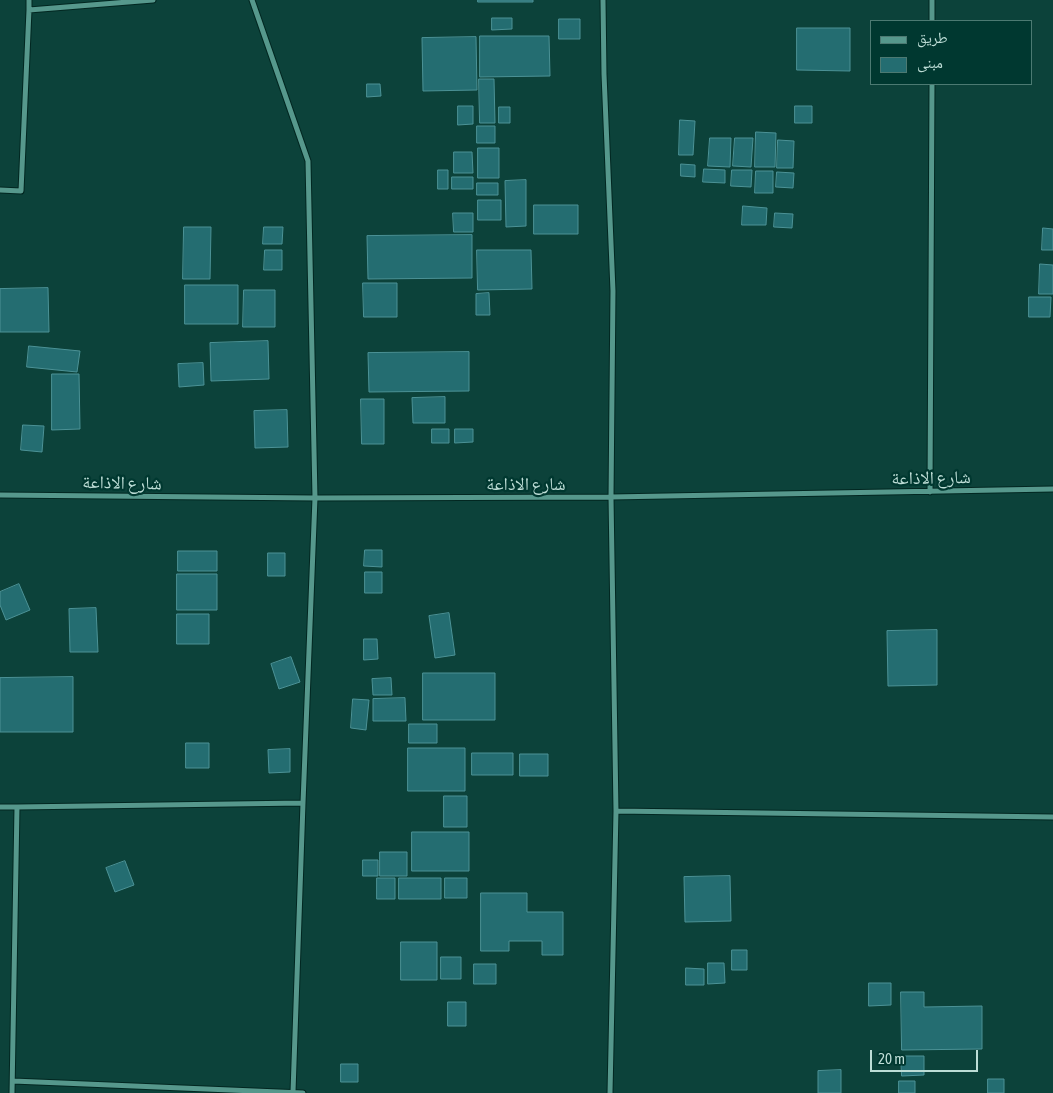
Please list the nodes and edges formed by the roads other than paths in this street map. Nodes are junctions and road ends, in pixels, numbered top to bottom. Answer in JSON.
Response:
{"nodes":[{"id":1,"x":29,"y":0,"type":"edge"},
{"id":2,"x":153,"y":0,"type":"edge"},
{"id":3,"x":252,"y":0,"type":"edge"},
{"id":4,"x":603,"y":0,"type":"edge"},
{"id":5,"x":932,"y":0,"type":"edge"},
{"id":6,"x":29,"y":10,"type":"junction"},
{"id":7,"x":932,"y":20,"type":"edge"},
{"id":8,"x":932,"y":85,"type":"edge"},
{"id":9,"x":0,"y":190,"type":"edge"},
{"id":10,"x":1053,"y":490,"type":"edge"},
{"id":11,"x":930,"y":492,"type":"junction"},
{"id":12,"x":0,"y":495,"type":"edge"},
{"id":13,"x":612,"y":497,"type":"junction"},
{"id":14,"x":315,"y":498,"type":"junction"},
{"id":15,"x":303,"y":803,"type":"junction"},
{"id":16,"x":0,"y":807,"type":"edge"},
{"id":17,"x":17,"y":807,"type":"junction"},
{"id":18,"x":616,"y":811,"type":"junction"},
{"id":19,"x":1053,"y":816,"type":"edge"},
{"id":20,"x":13,"y":1081,"type":"junction"},
{"id":21,"x":293,"y":1092,"type":"edge"},
{"id":22,"x":12,"y":1093,"type":"edge"},
{"id":23,"x":303,"y":1093,"type":"edge"},
{"id":24,"x":610,"y":1093,"type":"edge"}],
"edges":[{"from":1,"to":6,"type":"street"},
{"from":2,"to":6,"type":"street"},
{"from":3,"to":14,"type":"street"},
{"from":4,"to":13,"type":"street"},
{"from":5,"to":7,"type":"street"},
{"from":6,"to":9,"type":"street"},
{"from":8,"to":11,"type":"street"},
{"from":10,"to":11,"type":"street","name":"شارع الاذاعة"},
{"from":11,"to":13,"type":"street","name":"شارع الاذاعة"},
{"from":12,"to":14,"type":"street","name":"شارع الاذاعة"},
{"from":13,"to":14,"type":"street","name":"شارع الاذاعة"},
{"from":13,"to":18,"type":"street"},
{"from":14,"to":15,"type":"street"},
{"from":15,"to":17,"type":"street"},
{"from":15,"to":21,"type":"street"},
{"from":16,"to":17,"type":"street"},
{"from":17,"to":20,"type":"street"},
{"from":18,"to":19,"type":"street"},
{"from":18,"to":24,"type":"street"},
{"from":20,"to":21,"type":"street"},
{"from":20,"to":22,"type":"street"},
{"from":21,"to":23,"type":"street"}]}
